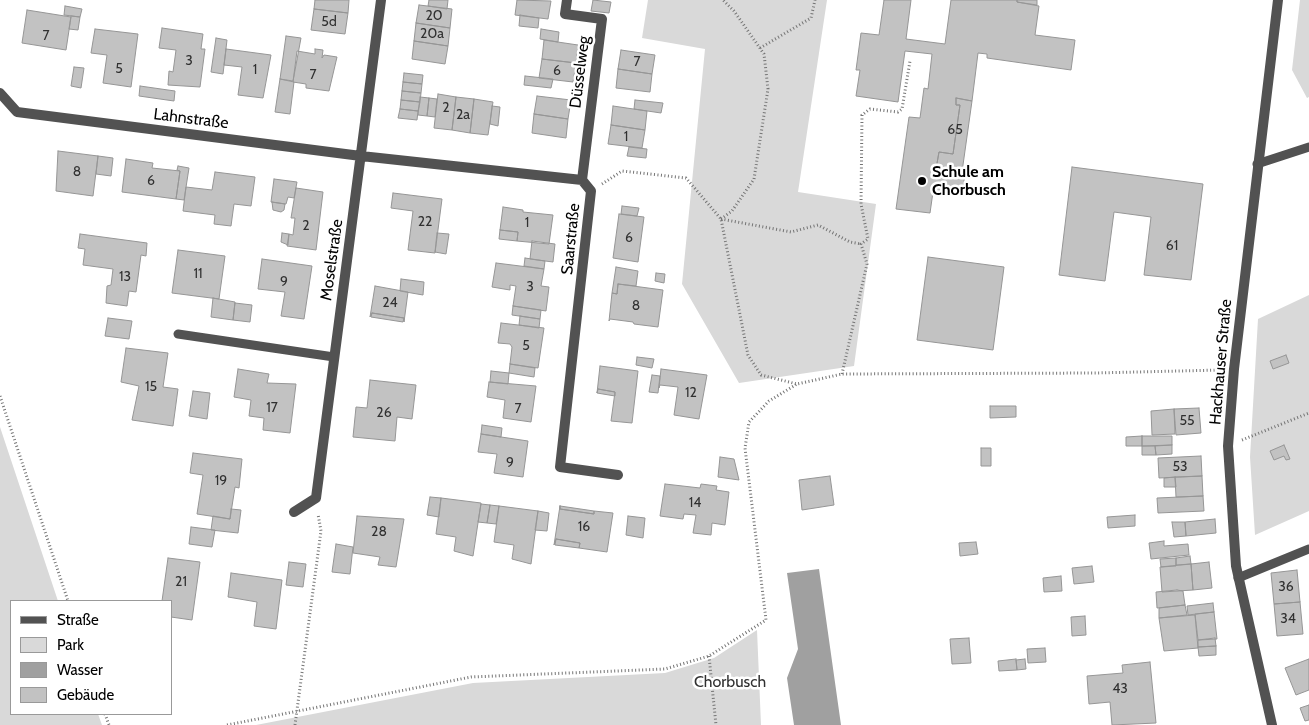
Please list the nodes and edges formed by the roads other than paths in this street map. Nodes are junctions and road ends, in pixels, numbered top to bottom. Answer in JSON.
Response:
{"nodes":[{"id":1,"x":381,"y":0,"type":"edge"},
{"id":2,"x":567,"y":0,"type":"edge"},
{"id":3,"x":1278,"y":0,"type":"edge"},
{"id":4,"x":0,"y":93,"type":"edge"},
{"id":5,"x":1309,"y":147,"type":"edge"},
{"id":6,"x":361,"y":156,"type":"junction"},
{"id":7,"x":1258,"y":164,"type":"junction"},
{"id":8,"x":582,"y":180,"type":"junction"},
{"id":9,"x":178,"y":334,"type":"dead end"},
{"id":10,"x":334,"y":357,"type":"junction"},
{"id":11,"x":618,"y":475,"type":"dead end"},
{"id":12,"x":294,"y":512,"type":"dead end"},
{"id":13,"x":1309,"y":549,"type":"edge"},
{"id":14,"x":1238,"y":578,"type":"junction"},
{"id":15,"x":1272,"y":725,"type":"edge"}],
"edges":[{"from":1,"to":6,"type":"street","name":"Moselstraße"},
{"from":2,"to":8,"type":"street","name":"Düsselweg"},
{"from":3,"to":7,"type":"street","name":"Hackhauser Straße"},
{"from":4,"to":6,"type":"street","name":"Lahnstraße"},
{"from":5,"to":7,"type":"lane"},
{"from":6,"to":8,"type":"street","name":"Saarstraße"},
{"from":6,"to":10,"type":"street","name":"Moselstraße"},
{"from":7,"to":14,"type":"street","name":"Hackhauser Straße"},
{"from":8,"to":11,"type":"street","name":"Saarstraße"},
{"from":9,"to":10,"type":"lane"},
{"from":10,"to":12,"type":"street","name":"Moselstraße"},
{"from":13,"to":14,"type":"lane"},
{"from":14,"to":15,"type":"street","name":"Hackhauser Straße"}]}
